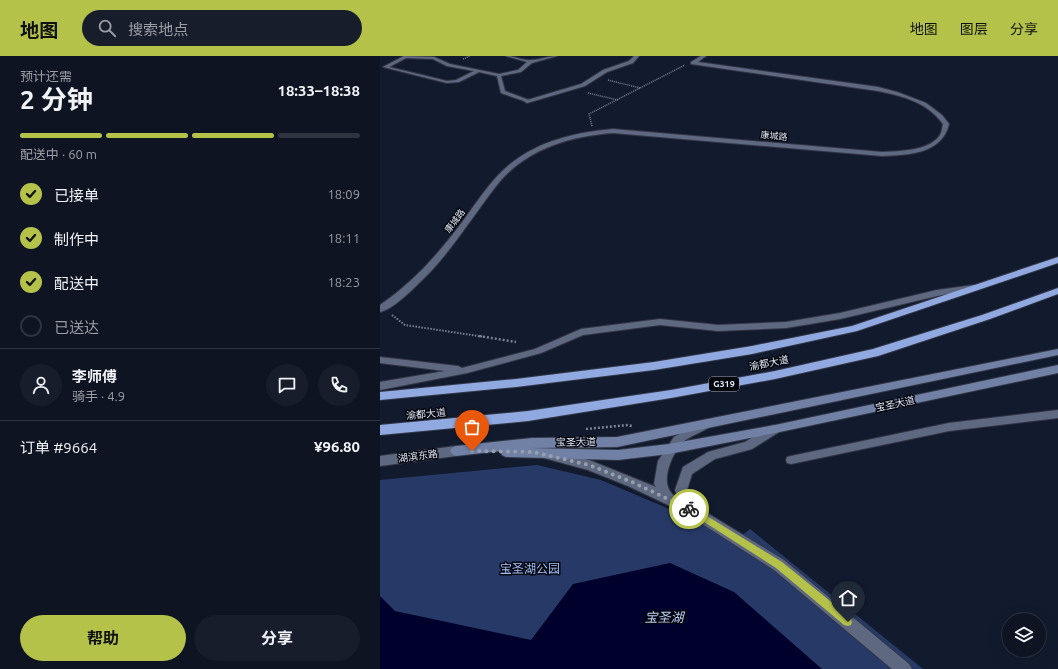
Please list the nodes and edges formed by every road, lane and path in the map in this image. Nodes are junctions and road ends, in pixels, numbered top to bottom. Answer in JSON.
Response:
{"nodes":[{"id":1,"x":470,"y":56,"type":"edge"},
{"id":2,"x":508,"y":56,"type":"edge"},
{"id":3,"x":555,"y":56,"type":"edge"},
{"id":4,"x":637,"y":56,"type":"edge"},
{"id":5,"x":704,"y":56,"type":"edge"},
{"id":6,"x":461,"y":60,"type":"dead end"},
{"id":7,"x":530,"y":62,"type":"junction"},
{"id":8,"x":693,"y":62,"type":"junction"},
{"id":9,"x":478,"y":71,"type":"junction"},
{"id":10,"x":499,"y":75,"type":"junction"},
{"id":11,"x":595,"y":76,"type":"junction"},
{"id":12,"x":640,"y":88,"type":"junction"},
{"id":13,"x":572,"y":89,"type":"junction"},
{"id":14,"x":527,"y":100,"type":"joint"},
{"id":15,"x":618,"y":100,"type":"junction"},
{"id":16,"x":589,"y":114,"type":"dead end"},
{"id":17,"x":1058,"y":260,"type":"edge"},
{"id":18,"x":985,"y":285,"type":"junction"},
{"id":19,"x":1058,"y":291,"type":"edge"},
{"id":20,"x":406,"y":292,"type":"junction"},
{"id":21,"x":380,"y":309,"type":"edge"},
{"id":22,"x":516,"y":342,"type":"dead end"},
{"id":23,"x":1058,"y":352,"type":"edge"},
{"id":24,"x":380,"y":360,"type":"edge"},
{"id":25,"x":1058,"y":369,"type":"edge"},
{"id":26,"x":467,"y":370,"type":"junction"},
{"id":27,"x":380,"y":386,"type":"edge"},
{"id":28,"x":380,"y":396,"type":"edge"},
{"id":29,"x":1058,"y":414,"type":"edge"},
{"id":30,"x":704,"y":425,"type":"junction"},
{"id":31,"x":775,"y":429,"type":"junction"},
{"id":32,"x":380,"y":430,"type":"edge"},
{"id":33,"x":673,"y":448,"type":"junction"},
{"id":34,"x":456,"y":451,"type":"junction"},
{"id":35,"x":533,"y":452,"type":"junction"},
{"id":36,"x":791,"y":460,"type":"dead end"},
{"id":37,"x":380,"y":461,"type":"edge"},
{"id":38,"x":667,"y":498,"type":"junction"},
{"id":39,"x":689,"y":509,"type":"junction"},
{"id":40,"x":904,"y":669,"type":"edge"}],
"edges":[{"from":1,"to":6,"type":"path"},
{"from":2,"to":7,"type":"lane"},
{"from":3,"to":7,"type":"lane"},
{"from":4,"to":11,"type":"street"},
{"from":5,"to":8,"type":"street"},
{"from":7,"to":10,"type":"lane"},
{"from":8,"to":12,"type":"path"},
{"from":8,"to":20,"type":"street","name":"康城路"},
{"from":9,"to":9,"type":"lane"},
{"from":9,"to":10,"type":"lane"},
{"from":10,"to":14,"type":"lane"},
{"from":11,"to":12,"type":"path"},
{"from":11,"to":13,"type":"street"},
{"from":12,"to":15,"type":"path"},
{"from":13,"to":14,"type":"street"},
{"from":13,"to":15,"type":"path"},
{"from":15,"to":16,"type":"path"},
{"from":17,"to":18,"type":"highway","name":"渝都大道"},
{"from":18,"to":26,"type":"lane"},
{"from":18,"to":28,"type":"highway","name":"渝都大道"},
{"from":19,"to":32,"type":"highway","name":"渝都大道","number":"G319"},
{"from":20,"to":21,"type":"street","name":"康城路"},
{"from":20,"to":22,"type":"path"},
{"from":23,"to":30,"type":"main road","name":"宝圣大道"},
{"from":24,"to":26,"type":"lane"},
{"from":25,"to":31,"type":"main road","name":"宝圣大道"},
{"from":26,"to":27,"type":"lane"},
{"from":29,"to":36,"type":"lane"},
{"from":30,"to":33,"type":"street"},
{"from":30,"to":34,"type":"main road","name":"宝圣大道"},
{"from":31,"to":33,"type":"main road","name":"宝圣大道"},
{"from":31,"to":39,"type":"street"},
{"from":33,"to":35,"type":"main road","name":"宝圣大道"},
{"from":33,"to":38,"type":"street"},
{"from":34,"to":35,"type":"main road","name":"宝圣大道"},
{"from":34,"to":37,"type":"street","name":"湖滨东路"},
{"from":35,"to":38,"type":"street"},
{"from":38,"to":39,"type":"street"},
{"from":39,"to":40,"type":"street"}]}
